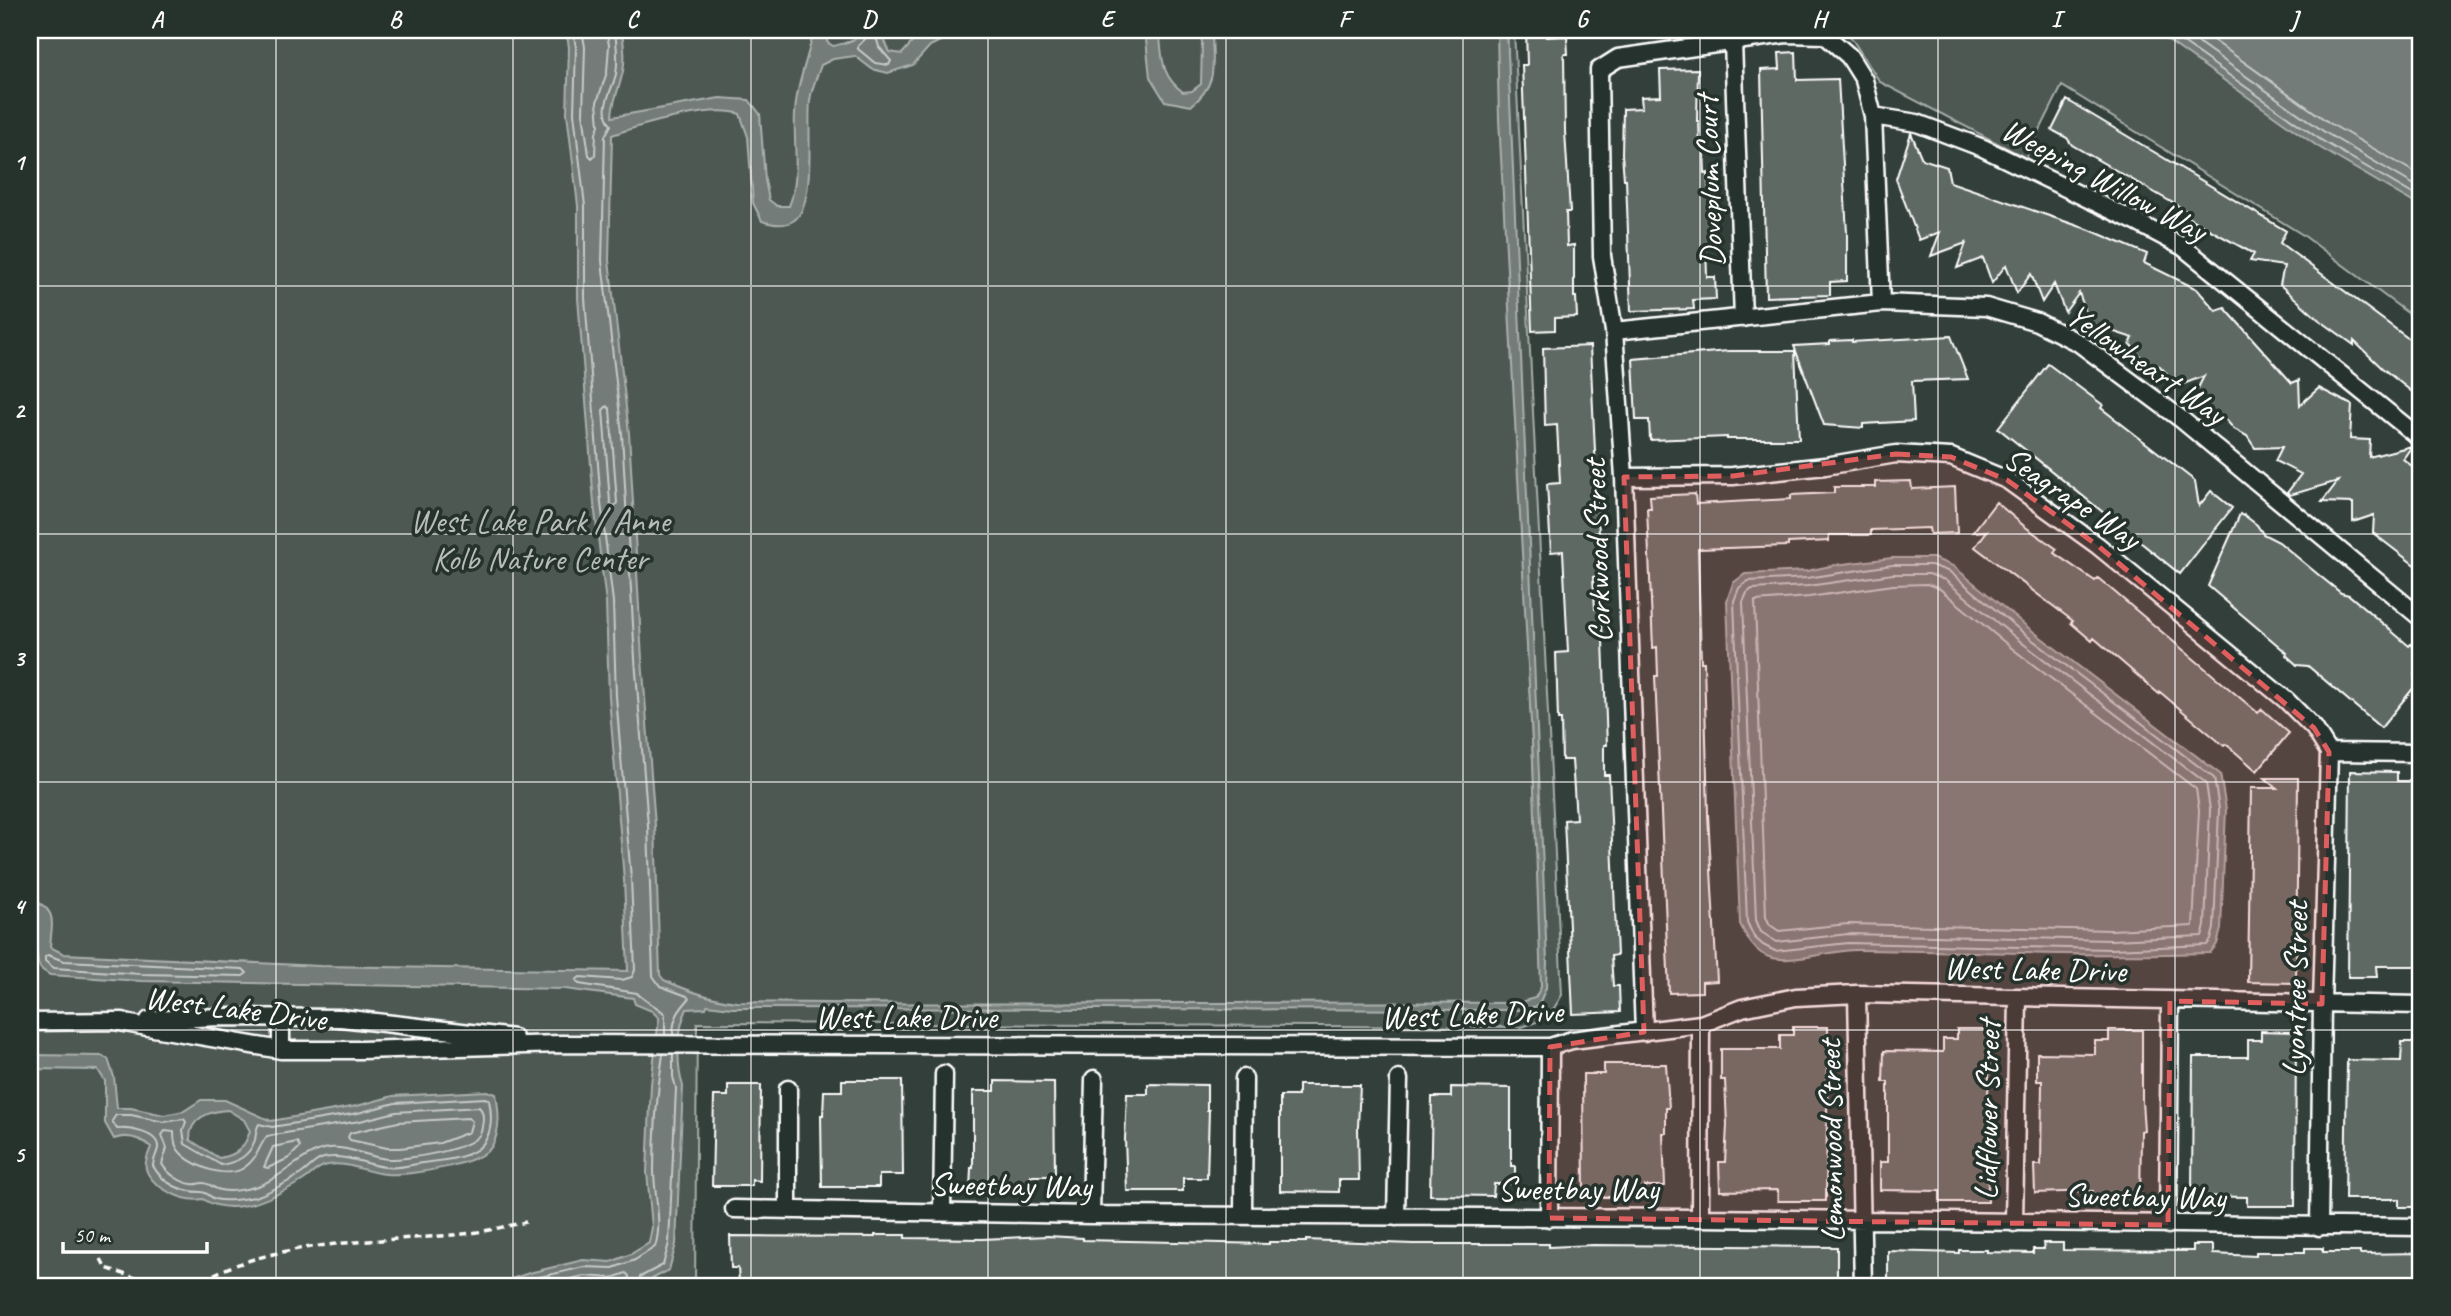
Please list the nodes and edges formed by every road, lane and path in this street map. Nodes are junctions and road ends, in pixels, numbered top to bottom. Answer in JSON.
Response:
{"nodes":[{"id":1,"x":1733,"y":42,"type":"junction"},
{"id":2,"x":1873,"y":116,"type":"junction"},
{"id":3,"x":1881,"y":303,"type":"junction"},
{"id":4,"x":1744,"y":318,"type":"junction"},
{"id":5,"x":1614,"y":331,"type":"junction"},
{"id":6,"x":2421,"y":439,"type":"edge"},
{"id":7,"x":1624,"y":477,"type":"junction"},
{"id":8,"x":2421,"y":618,"type":"edge"},
{"id":9,"x":2329,"y":752,"type":"junction"},
{"id":10,"x":2421,"y":753,"type":"edge"},
{"id":11,"x":1857,"y":994,"type":"junction"},
{"id":12,"x":2018,"y":998,"type":"junction"},
{"id":13,"x":2170,"y":1001,"type":"junction"},
{"id":14,"x":2322,"y":1004,"type":"junction"},
{"id":15,"x":2421,"y":1004,"type":"edge"},
{"id":16,"x":281,"y":1018,"type":"junction"},
{"id":17,"x":113,"y":1021,"type":"junction"},
{"id":18,"x":30,"y":1022,"type":"edge"},
{"id":19,"x":1701,"y":1024,"type":"junction"},
{"id":20,"x":1644,"y":1032,"type":"junction"},
{"id":21,"x":561,"y":1044,"type":"junction"},
{"id":22,"x":1550,"y":1047,"type":"junction"},
{"id":23,"x":281,"y":1050,"type":"junction"},
{"id":24,"x":944,"y":1074,"type":"dead end"},
{"id":25,"x":1244,"y":1078,"type":"dead end"},
{"id":26,"x":1094,"y":1079,"type":"dead end"},
{"id":27,"x":1399,"y":1079,"type":"dead end"},
{"id":28,"x":788,"y":1089,"type":"dead end"},
{"id":29,"x":734,"y":1209,"type":"dead end"},
{"id":30,"x":788,"y":1209,"type":"junction"},
{"id":31,"x":942,"y":1212,"type":"junction"},
{"id":32,"x":1091,"y":1215,"type":"junction"},
{"id":33,"x":1243,"y":1215,"type":"junction"},
{"id":34,"x":1396,"y":1217,"type":"junction"},
{"id":35,"x":1549,"y":1218,"type":"junction"},
{"id":36,"x":1700,"y":1218,"type":"junction"},
{"id":37,"x":1861,"y":1220,"type":"junction"},
{"id":38,"x":526,"y":1222,"type":"dead end"},
{"id":39,"x":2014,"y":1223,"type":"junction"},
{"id":40,"x":2168,"y":1225,"type":"junction"},
{"id":41,"x":2319,"y":1227,"type":"junction"},
{"id":42,"x":2421,"y":1227,"type":"edge"},
{"id":43,"x":101,"y":1259,"type":"dead end"},
{"id":44,"x":149,"y":1286,"type":"edge"},
{"id":45,"x":193,"y":1286,"type":"edge"},
{"id":46,"x":1863,"y":1286,"type":"edge"}],
"edges":[{"from":1,"to":2,"type":"street"},
{"from":1,"to":4,"type":"street","name":"Doveplum Court"},
{"from":1,"to":5,"type":"street","name":"Corkwood Street"},
{"from":2,"to":3,"type":"street"},
{"from":2,"to":6,"type":"street","name":"Weeping Willow Way"},
{"from":3,"to":4,"type":"street","name":"Yellowheart Way"},
{"from":3,"to":8,"type":"street","name":"Yellowheart Way"},
{"from":4,"to":5,"type":"street","name":"Yellowheart Way"},
{"from":5,"to":7,"type":"street","name":"Corkwood Street"},
{"from":7,"to":9,"type":"street","name":"Seagrape Way"},
{"from":7,"to":20,"type":"street","name":"Corkwood Street"},
{"from":9,"to":10,"type":"street"},
{"from":9,"to":14,"type":"street","name":"Lyontree Street"},
{"from":11,"to":12,"type":"street","name":"West Lake Drive"},
{"from":11,"to":19,"type":"street","name":"West Lake Drive"},
{"from":11,"to":37,"type":"street","name":"Lemonwood Street"},
{"from":12,"to":13,"type":"street","name":"West Lake Drive"},
{"from":12,"to":39,"type":"street","name":"Lidflower Street"},
{"from":13,"to":14,"type":"street","name":"West Lake Drive"},
{"from":13,"to":40,"type":"street"},
{"from":14,"to":15,"type":"street","name":"West Lake Drive"},
{"from":14,"to":41,"type":"street","name":"Lyontree Street"},
{"from":16,"to":17,"type":"street","name":"West Lake Drive"},
{"from":16,"to":21,"type":"street","name":"West Lake Drive"},
{"from":16,"to":23,"type":"street"},
{"from":17,"to":18,"type":"street","name":"West Lake Drive"},
{"from":17,"to":23,"type":"street","name":"West Lake Drive"},
{"from":19,"to":20,"type":"street","name":"West Lake Drive"},
{"from":19,"to":36,"type":"street"},
{"from":20,"to":22,"type":"street","name":"West Lake Drive"},
{"from":21,"to":22,"type":"street","name":"West Lake Drive"},
{"from":21,"to":23,"type":"street","name":"West Lake Drive"},
{"from":22,"to":35,"type":"street"},
{"from":24,"to":31,"type":"street"},
{"from":25,"to":33,"type":"street"},
{"from":26,"to":32,"type":"street"},
{"from":27,"to":34,"type":"street"},
{"from":28,"to":30,"type":"street"},
{"from":29,"to":30,"type":"street","name":"Sweetbay Way"},
{"from":30,"to":31,"type":"street","name":"Sweetbay Way"},
{"from":31,"to":32,"type":"street","name":"Sweetbay Way"},
{"from":32,"to":33,"type":"street","name":"Sweetbay Way"},
{"from":33,"to":34,"type":"street","name":"Sweetbay Way"},
{"from":34,"to":35,"type":"street","name":"Sweetbay Way"},
{"from":35,"to":36,"type":"street","name":"Sweetbay Way"},
{"from":36,"to":37,"type":"street","name":"Sweetbay Way"},
{"from":37,"to":39,"type":"street","name":"Sweetbay Way"},
{"from":37,"to":46,"type":"street","name":"Lemonwood Street"},
{"from":38,"to":45,"type":"path"},
{"from":39,"to":40,"type":"street","name":"Sweetbay Way"},
{"from":40,"to":41,"type":"street","name":"Sweetbay Way"},
{"from":41,"to":42,"type":"street","name":"Sweetbay Way"},
{"from":43,"to":44,"type":"path"}]}
